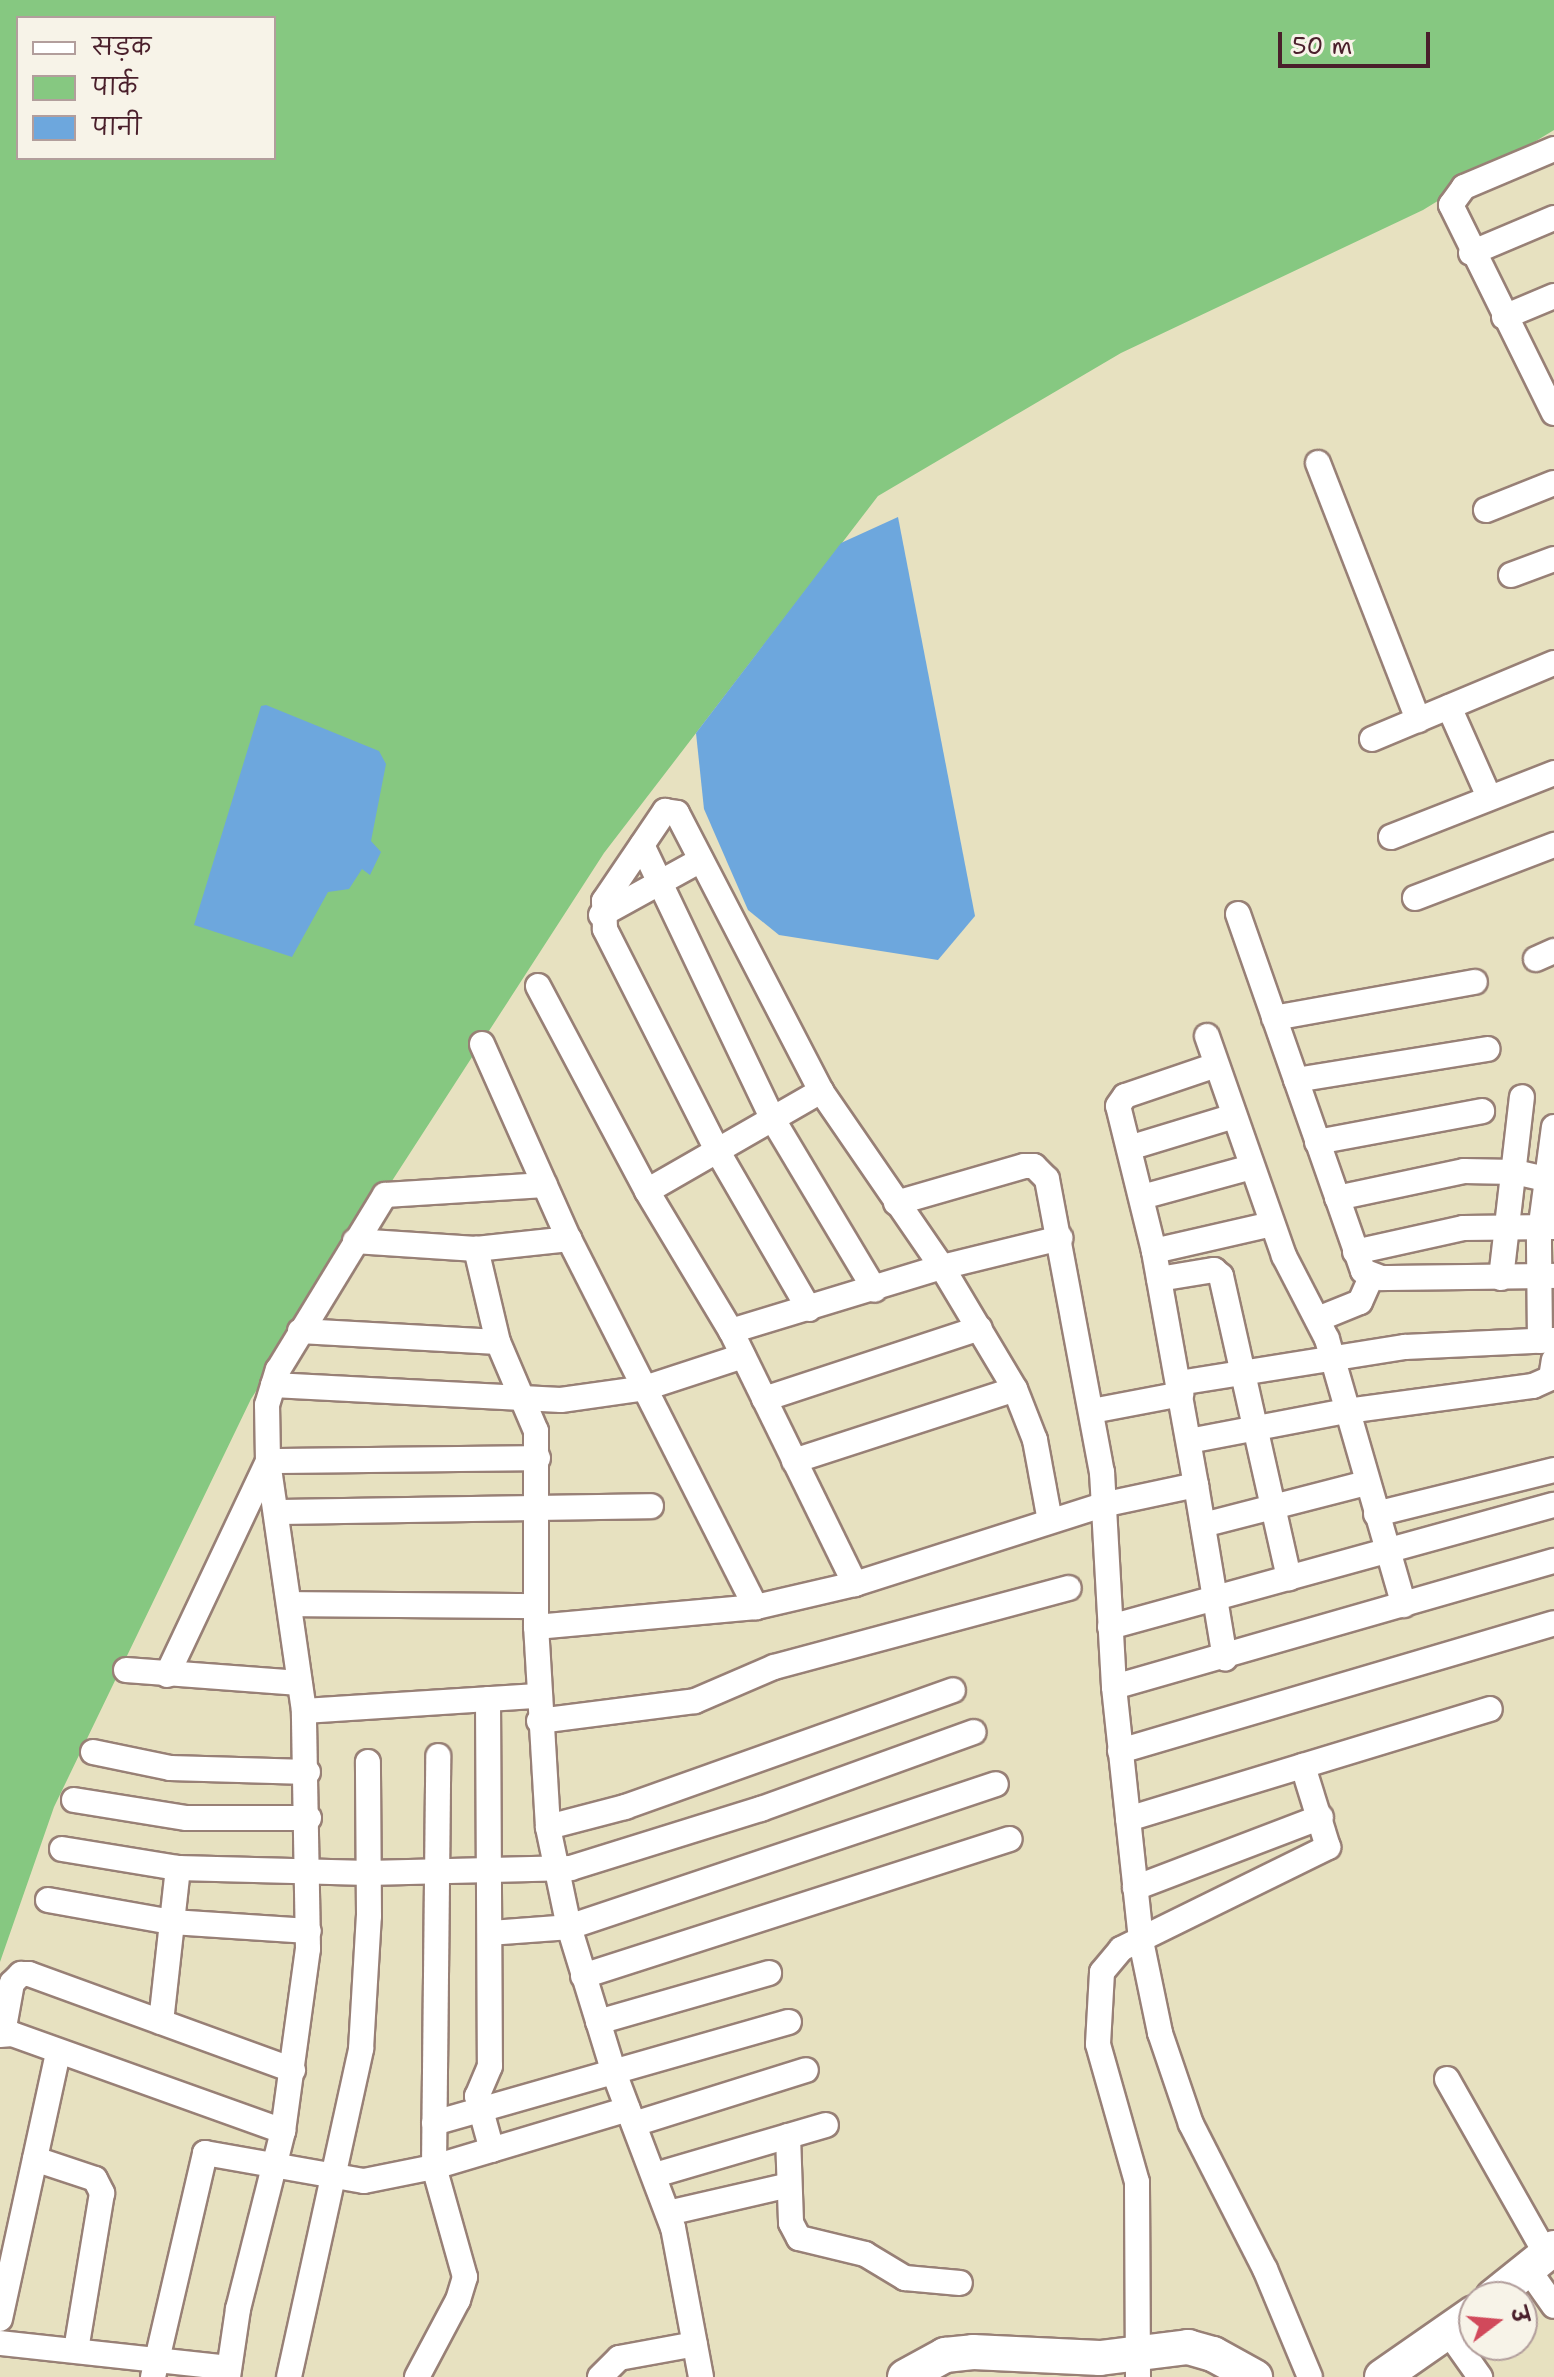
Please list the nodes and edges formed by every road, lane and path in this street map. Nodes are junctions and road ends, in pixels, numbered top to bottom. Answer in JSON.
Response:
{"nodes":[{"id":1,"x":1554,"y":149,"type":"edge"},
{"id":2,"x":1554,"y":218,"type":"edge"},
{"id":3,"x":1471,"y":253,"type":"junction"},
{"id":4,"x":1554,"y":296,"type":"edge"},
{"id":5,"x":1504,"y":317,"type":"junction"},
{"id":6,"x":1554,"y":413,"type":"edge"},
{"id":7,"x":1318,"y":463,"type":"dead end"},
{"id":8,"x":1554,"y":483,"type":"edge"},
{"id":9,"x":1486,"y":510,"type":"dead end"},
{"id":10,"x":1554,"y":559,"type":"edge"},
{"id":11,"x":1511,"y":575,"type":"dead end"},
{"id":12,"x":1554,"y":663,"type":"edge"},
{"id":13,"x":1449,"y":707,"type":"junction"},
{"id":14,"x":1418,"y":720,"type":"junction"},
{"id":15,"x":1372,"y":739,"type":"dead end"},
{"id":16,"x":1554,"y":773,"type":"edge"},
{"id":17,"x":1489,"y":797,"type":"junction"},
{"id":18,"x":1391,"y":837,"type":"dead end"},
{"id":19,"x":642,"y":845,"type":"junction"},
{"id":20,"x":1554,"y":845,"type":"edge"},
{"id":21,"x":701,"y":860,"type":"junction"},
{"id":22,"x":660,"y":881,"type":"junction"},
{"id":23,"x":1415,"y":898,"type":"dead end"},
{"id":24,"x":1238,"y":914,"type":"dead end"},
{"id":25,"x":601,"y":915,"type":"junction"},
{"id":26,"x":1475,"y":982,"type":"dead end"},
{"id":27,"x":538,"y":986,"type":"dead end"},
{"id":28,"x":1274,"y":1018,"type":"junction"},
{"id":29,"x":1207,"y":1036,"type":"dead end"},
{"id":30,"x":482,"y":1044,"type":"dead end"},
{"id":31,"x":1488,"y":1049,"type":"dead end"},
{"id":32,"x":1216,"y":1065,"type":"junction"},
{"id":33,"x":1296,"y":1080,"type":"junction"},
{"id":34,"x":821,"y":1091,"type":"junction"},
{"id":35,"x":1522,"y":1097,"type":"dead end"},
{"id":36,"x":1482,"y":1111,"type":"dead end"},
{"id":37,"x":1234,"y":1116,"type":"junction"},
{"id":38,"x":772,"y":1118,"type":"junction"},
{"id":39,"x":1554,"y":1127,"type":"edge"},
{"id":40,"x":1317,"y":1142,"type":"junction"},
{"id":41,"x":1129,"y":1148,"type":"junction"},
{"id":42,"x":717,"y":1150,"type":"junction"},
{"id":43,"x":1252,"y":1167,"type":"junction"},
{"id":44,"x":1515,"y":1172,"type":"junction"},
{"id":45,"x":1550,"y":1180,"type":"edge"},
{"id":46,"x":545,"y":1185,"type":"junction"},
{"id":47,"x":647,"y":1191,"type":"junction"},
{"id":48,"x":1142,"y":1197,"type":"junction"},
{"id":49,"x":1337,"y":1198,"type":"junction"},
{"id":50,"x":896,"y":1203,"type":"junction"},
{"id":51,"x":1272,"y":1224,"type":"junction"},
{"id":52,"x":1508,"y":1225,"type":"junction"},
{"id":53,"x":1547,"y":1226,"type":"edge"},
{"id":54,"x":1060,"y":1238,"type":"junction"},
{"id":55,"x":569,"y":1239,"type":"junction"},
{"id":56,"x":355,"y":1241,"type":"junction"},
{"id":57,"x":476,"y":1249,"type":"junction"},
{"id":58,"x":1154,"y":1251,"type":"junction"},
{"id":59,"x":1355,"y":1252,"type":"junction"},
{"id":60,"x":942,"y":1267,"type":"junction"},
{"id":61,"x":1546,"y":1276,"type":"edge"},
{"id":62,"x":1371,"y":1277,"type":"junction"},
{"id":63,"x":1501,"y":1278,"type":"junction"},
{"id":64,"x":1159,"y":1279,"type":"junction"},
{"id":65,"x":875,"y":1290,"type":"junction"},
{"id":66,"x":809,"y":1309,"type":"junction"},
{"id":67,"x":1318,"y":1319,"type":"junction"},
{"id":68,"x":980,"y":1328,"type":"junction"},
{"id":69,"x":300,"y":1331,"type":"junction"},
{"id":70,"x":731,"y":1331,"type":"junction"},
{"id":71,"x":498,"y":1342,"type":"junction"},
{"id":72,"x":1549,"y":1347,"type":"edge"},
{"id":73,"x":743,"y":1356,"type":"junction"},
{"id":74,"x":1333,"y":1358,"type":"junction"},
{"id":75,"x":1245,"y":1372,"type":"junction"},
{"id":76,"x":273,"y":1385,"type":"junction"},
{"id":77,"x":645,"y":1388,"type":"junction"},
{"id":78,"x":1015,"y":1389,"type":"junction"},
{"id":79,"x":1180,"y":1389,"type":"junction"},
{"id":80,"x":764,"y":1399,"type":"junction"},
{"id":81,"x":526,"y":1401,"type":"junction"},
{"id":82,"x":1092,"y":1411,"type":"junction"},
{"id":83,"x":1347,"y":1411,"type":"junction"},
{"id":84,"x":1257,"y":1428,"type":"junction"},
{"id":85,"x":1189,"y":1441,"type":"junction"},
{"id":86,"x":538,"y":1458,"type":"junction"},
{"id":87,"x":268,"y":1461,"type":"junction"},
{"id":88,"x":794,"y":1461,"type":"junction"},
{"id":89,"x":1554,"y":1470,"type":"edge"},
{"id":90,"x":1367,"y":1483,"type":"junction"},
{"id":91,"x":1196,"y":1485,"type":"junction"},
{"id":92,"x":1554,"y":1505,"type":"edge"},
{"id":93,"x":651,"y":1506,"type":"dead end"},
{"id":94,"x":1274,"y":1507,"type":"junction"},
{"id":95,"x":538,"y":1509,"type":"junction"},
{"id":96,"x":276,"y":1512,"type":"junction"},
{"id":97,"x":1074,"y":1514,"type":"junction"},
{"id":98,"x":1376,"y":1514,"type":"junction"},
{"id":99,"x":1203,"y":1525,"type":"junction"},
{"id":100,"x":1387,"y":1548,"type":"junction"},
{"id":101,"x":1554,"y":1561,"type":"edge"},
{"id":102,"x":1289,"y":1578,"type":"junction"},
{"id":103,"x":855,"y":1584,"type":"junction"},
{"id":104,"x":1069,"y":1588,"type":"dead end"},
{"id":105,"x":1215,"y":1600,"type":"junction"},
{"id":106,"x":291,"y":1604,"type":"junction"},
{"id":107,"x":1404,"y":1605,"type":"junction"},
{"id":108,"x":756,"y":1607,"type":"junction"},
{"id":109,"x":536,"y":1616,"type":"junction"},
{"id":110,"x":1554,"y":1623,"type":"edge"},
{"id":111,"x":1110,"y":1627,"type":"junction"},
{"id":112,"x":1225,"y":1659,"type":"junction"},
{"id":113,"x":126,"y":1670,"type":"dead end"},
{"id":114,"x":167,"y":1675,"type":"junction"},
{"id":115,"x":300,"y":1683,"type":"junction"},
{"id":116,"x":1114,"y":1687,"type":"junction"},
{"id":117,"x":953,"y":1690,"type":"dead end"},
{"id":118,"x":538,"y":1696,"type":"junction"},
{"id":119,"x":488,"y":1699,"type":"junction"},
{"id":120,"x":1490,"y":1709,"type":"dead end"},
{"id":121,"x":304,"y":1711,"type":"junction"},
{"id":122,"x":539,"y":1721,"type":"junction"},
{"id":123,"x":974,"y":1732,"type":"dead end"},
{"id":124,"x":1120,"y":1751,"type":"junction"},
{"id":125,"x":93,"y":1752,"type":"dead end"},
{"id":126,"x":438,"y":1756,"type":"dead end"},
{"id":127,"x":368,"y":1762,"type":"dead end"},
{"id":128,"x":1303,"y":1766,"type":"junction"},
{"id":129,"x":308,"y":1772,"type":"junction"},
{"id":130,"x":996,"y":1784,"type":"dead end"},
{"id":131,"x":74,"y":1800,"type":"dead end"},
{"id":132,"x":1321,"y":1817,"type":"junction"},
{"id":133,"x":309,"y":1818,"type":"junction"},
{"id":134,"x":1128,"y":1819,"type":"junction"},
{"id":135,"x":548,"y":1827,"type":"junction"},
{"id":136,"x":1010,"y":1839,"type":"dead end"},
{"id":137,"x":62,"y":1849,"type":"dead end"},
{"id":138,"x":178,"y":1868,"type":"junction"},
{"id":139,"x":558,"y":1868,"type":"junction"},
{"id":140,"x":310,"y":1870,"type":"junction"},
{"id":141,"x":435,"y":1870,"type":"junction"},
{"id":142,"x":489,"y":1870,"type":"junction"},
{"id":143,"x":369,"y":1873,"type":"junction"},
{"id":144,"x":1135,"y":1888,"type":"junction"},
{"id":145,"x":48,"y":1900,"type":"dead end"},
{"id":146,"x":172,"y":1922,"type":"junction"},
{"id":147,"x":569,"y":1927,"type":"junction"},
{"id":148,"x":309,"y":1931,"type":"junction"},
{"id":149,"x":490,"y":1933,"type":"junction"},
{"id":150,"x":1131,"y":1945,"type":"junction"},
{"id":151,"x":769,"y":1973,"type":"dead end"},
{"id":152,"x":583,"y":1976,"type":"junction"},
{"id":153,"x":161,"y":2022,"type":"junction"},
{"id":154,"x":598,"y":2022,"type":"junction"},
{"id":155,"x":789,"y":2022,"type":"dead end"},
{"id":156,"x":2,"y":2034,"type":"edge"},
{"id":157,"x":58,"y":2053,"type":"junction"},
{"id":158,"x":293,"y":2070,"type":"junction"},
{"id":159,"x":806,"y":2070,"type":"dead end"},
{"id":160,"x":614,"y":2073,"type":"junction"},
{"id":161,"x":1447,"y":2079,"type":"dead end"},
{"id":162,"x":481,"y":2114,"type":"junction"},
{"id":163,"x":631,"y":2117,"type":"junction"},
{"id":164,"x":434,"y":2123,"type":"junction"},
{"id":165,"x":826,"y":2125,"type":"dead end"},
{"id":166,"x":283,"y":2131,"type":"junction"},
{"id":167,"x":788,"y":2136,"type":"junction"},
{"id":168,"x":492,"y":2150,"type":"junction"},
{"id":169,"x":35,"y":2159,"type":"junction"},
{"id":170,"x":434,"y":2167,"type":"junction"},
{"id":171,"x":274,"y":2168,"type":"junction"},
{"id":172,"x":655,"y":2175,"type":"junction"},
{"id":173,"x":332,"y":2178,"type":"junction"},
{"id":174,"x":789,"y":2185,"type":"junction"},
{"id":175,"x":668,"y":2213,"type":"junction"},
{"id":176,"x":1543,"y":2257,"type":"edge"},
{"id":177,"x":1513,"y":2281,"type":"edge"},
{"id":178,"x":960,"y":2283,"type":"dead end"},
{"id":179,"x":1554,"y":2306,"type":"edge"},
{"id":180,"x":0,"y":2319,"type":"edge"},
{"id":181,"x":1458,"y":2326,"type":"edge"},
{"id":182,"x":0,"y":2343,"type":"edge"},
{"id":183,"x":695,"y":2344,"type":"junction"},
{"id":184,"x":76,"y":2350,"type":"junction"},
{"id":185,"x":1139,"y":2365,"type":"edge"},
{"id":186,"x":947,"y":2366,"type":"edge"},
{"id":187,"x":155,"y":2368,"type":"edge"},
{"id":188,"x":228,"y":2373,"type":"edge"},
{"id":189,"x":1399,"y":2373,"type":"edge"},
{"id":190,"x":289,"y":2377,"type":"edge"},
{"id":191,"x":417,"y":2377,"type":"edge"},
{"id":192,"x":600,"y":2377,"type":"edge"},
{"id":193,"x":701,"y":2377,"type":"edge"},
{"id":194,"x":905,"y":2377,"type":"edge"},
{"id":195,"x":1255,"y":2377,"type":"edge"},
{"id":196,"x":1310,"y":2377,"type":"edge"}],
"edges":[{"from":1,"to":3,"type":"street"},
{"from":2,"to":3,"type":"street"},
{"from":3,"to":5,"type":"street"},
{"from":4,"to":5,"type":"street"},
{"from":5,"to":6,"type":"street"},
{"from":7,"to":14,"type":"street"},
{"from":8,"to":9,"type":"street"},
{"from":10,"to":11,"type":"street"},
{"from":12,"to":13,"type":"street"},
{"from":13,"to":14,"type":"street"},
{"from":13,"to":17,"type":"street"},
{"from":14,"to":15,"type":"street"},
{"from":16,"to":17,"type":"street"},
{"from":17,"to":18,"type":"street"},
{"from":19,"to":21,"type":"street"},
{"from":19,"to":22,"type":"street"},
{"from":19,"to":25,"type":"street"},
{"from":20,"to":23,"type":"street"},
{"from":21,"to":22,"type":"street"},
{"from":21,"to":34,"type":"street"},
{"from":22,"to":25,"type":"street"},
{"from":22,"to":38,"type":"street"},
{"from":24,"to":28,"type":"street"},
{"from":25,"to":42,"type":"street"},
{"from":26,"to":28,"type":"street"},
{"from":27,"to":47,"type":"street"},
{"from":28,"to":33,"type":"street"},
{"from":29,"to":32,"type":"street"},
{"from":30,"to":46,"type":"street"},
{"from":31,"to":33,"type":"street"},
{"from":32,"to":37,"type":"street"},
{"from":32,"to":41,"type":"street"},
{"from":33,"to":40,"type":"street"},
{"from":34,"to":38,"type":"street"},
{"from":34,"to":50,"type":"street"},
{"from":35,"to":44,"type":"street"},
{"from":36,"to":40,"type":"street"},
{"from":37,"to":41,"type":"street"},
{"from":37,"to":43,"type":"street"},
{"from":38,"to":42,"type":"street"},
{"from":38,"to":65,"type":"street"},
{"from":39,"to":45,"type":"street"},
{"from":40,"to":49,"type":"street"},
{"from":41,"to":48,"type":"street"},
{"from":42,"to":47,"type":"street"},
{"from":42,"to":66,"type":"street"},
{"from":43,"to":48,"type":"street"},
{"from":43,"to":51,"type":"street"},
{"from":44,"to":45,"type":"street"},
{"from":44,"to":49,"type":"street"},
{"from":44,"to":52,"type":"street"},
{"from":45,"to":53,"type":"street"},
{"from":46,"to":55,"type":"street"},
{"from":46,"to":56,"type":"street"},
{"from":47,"to":70,"type":"street"},
{"from":48,"to":58,"type":"street"},
{"from":49,"to":59,"type":"street"},
{"from":50,"to":54,"type":"street"},
{"from":50,"to":60,"type":"street"},
{"from":51,"to":58,"type":"street"},
{"from":51,"to":67,"type":"street"},
{"from":52,"to":53,"type":"street"},
{"from":52,"to":59,"type":"street"},
{"from":52,"to":63,"type":"street"},
{"from":53,"to":61,"type":"street"},
{"from":54,"to":60,"type":"street"},
{"from":54,"to":82,"type":"street"},
{"from":55,"to":57,"type":"street"},
{"from":55,"to":77,"type":"street"},
{"from":56,"to":57,"type":"street"},
{"from":56,"to":69,"type":"street"},
{"from":57,"to":71,"type":"street"},
{"from":58,"to":64,"type":"street"},
{"from":59,"to":62,"type":"street"},
{"from":60,"to":65,"type":"street"},
{"from":60,"to":68,"type":"street"},
{"from":61,"to":63,"type":"street"},
{"from":61,"to":72,"type":"street"},
{"from":62,"to":63,"type":"street"},
{"from":62,"to":67,"type":"street"},
{"from":64,"to":75,"type":"street"},
{"from":64,"to":79,"type":"street"},
{"from":65,"to":66,"type":"street"},
{"from":66,"to":70,"type":"street"},
{"from":67,"to":74,"type":"street"},
{"from":68,"to":78,"type":"street"},
{"from":68,"to":80,"type":"street"},
{"from":69,"to":71,"type":"street"},
{"from":69,"to":76,"type":"street"},
{"from":70,"to":73,"type":"street"},
{"from":71,"to":81,"type":"street"},
{"from":72,"to":74,"type":"street"},
{"from":72,"to":83,"type":"street"},
{"from":73,"to":77,"type":"street"},
{"from":73,"to":80,"type":"street"},
{"from":74,"to":75,"type":"street"},
{"from":74,"to":83,"type":"street"},
{"from":75,"to":79,"type":"street"},
{"from":75,"to":84,"type":"street"},
{"from":76,"to":81,"type":"street"},
{"from":76,"to":87,"type":"street"},
{"from":77,"to":81,"type":"street"},
{"from":77,"to":108,"type":"street"},
{"from":78,"to":88,"type":"street"},
{"from":78,"to":97,"type":"street"},
{"from":79,"to":82,"type":"street"},
{"from":79,"to":85,"type":"street"},
{"from":80,"to":88,"type":"street"},
{"from":81,"to":86,"type":"street"},
{"from":82,"to":97,"type":"street"},
{"from":83,"to":84,"type":"street"},
{"from":83,"to":90,"type":"street"},
{"from":84,"to":85,"type":"street"},
{"from":84,"to":94,"type":"street"},
{"from":85,"to":91,"type":"street"},
{"from":86,"to":87,"type":"street"},
{"from":86,"to":95,"type":"street"},
{"from":87,"to":96,"type":"street"},
{"from":87,"to":114,"type":"street"},
{"from":88,"to":103,"type":"street"},
{"from":89,"to":98,"type":"street"},
{"from":90,"to":94,"type":"street"},
{"from":90,"to":98,"type":"street"},
{"from":91,"to":97,"type":"street"},
{"from":91,"to":99,"type":"street"},
{"from":92,"to":100,"type":"street"},
{"from":93,"to":95,"type":"street"},
{"from":94,"to":99,"type":"street"},
{"from":94,"to":102,"type":"street"},
{"from":95,"to":96,"type":"street"},
{"from":95,"to":109,"type":"street"},
{"from":96,"to":106,"type":"street"},
{"from":97,"to":103,"type":"street"},
{"from":97,"to":111,"type":"street"},
{"from":98,"to":100,"type":"street"},
{"from":99,"to":105,"type":"street"},
{"from":100,"to":102,"type":"street"},
{"from":100,"to":107,"type":"street"},
{"from":101,"to":107,"type":"street"},
{"from":102,"to":105,"type":"street"},
{"from":103,"to":108,"type":"street"},
{"from":104,"to":122,"type":"street"},
{"from":105,"to":111,"type":"street"},
{"from":105,"to":112,"type":"street"},
{"from":106,"to":109,"type":"street"},
{"from":106,"to":115,"type":"street"},
{"from":107,"to":112,"type":"street"},
{"from":108,"to":109,"type":"street"},
{"from":109,"to":118,"type":"street"},
{"from":110,"to":124,"type":"street"},
{"from":111,"to":116,"type":"street"},
{"from":112,"to":116,"type":"street"},
{"from":113,"to":114,"type":"street"},
{"from":114,"to":115,"type":"street"},
{"from":115,"to":121,"type":"street"},
{"from":116,"to":124,"type":"street"},
{"from":117,"to":135,"type":"street"},
{"from":118,"to":119,"type":"street"},
{"from":118,"to":122,"type":"street"},
{"from":119,"to":121,"type":"street"},
{"from":119,"to":142,"type":"street"},
{"from":120,"to":128,"type":"street"},
{"from":121,"to":129,"type":"street"},
{"from":122,"to":135,"type":"street"},
{"from":123,"to":139,"type":"street"},
{"from":124,"to":134,"type":"street"},
{"from":125,"to":129,"type":"street"},
{"from":126,"to":141,"type":"street"},
{"from":127,"to":143,"type":"street"},
{"from":128,"to":132,"type":"street"},
{"from":128,"to":134,"type":"street"},
{"from":129,"to":133,"type":"street"},
{"from":130,"to":147,"type":"street"},
{"from":131,"to":133,"type":"street"},
{"from":132,"to":144,"type":"street"},
{"from":132,"to":150,"type":"street"},
{"from":133,"to":140,"type":"street"},
{"from":134,"to":144,"type":"street"},
{"from":135,"to":139,"type":"street"},
{"from":136,"to":152,"type":"street"},
{"from":137,"to":138,"type":"street"},
{"from":138,"to":140,"type":"street"},
{"from":138,"to":146,"type":"street"},
{"from":139,"to":142,"type":"street"},
{"from":139,"to":147,"type":"street"},
{"from":140,"to":143,"type":"street"},
{"from":140,"to":148,"type":"street"},
{"from":141,"to":142,"type":"street"},
{"from":141,"to":143,"type":"street"},
{"from":141,"to":164,"type":"street"},
{"from":142,"to":149,"type":"street"},
{"from":143,"to":173,"type":"street"},
{"from":144,"to":150,"type":"street"},
{"from":145,"to":146,"type":"street"},
{"from":146,"to":148,"type":"street"},
{"from":146,"to":153,"type":"street"},
{"from":147,"to":149,"type":"street"},
{"from":147,"to":152,"type":"street"},
{"from":148,"to":158,"type":"street"},
{"from":149,"to":162,"type":"street"},
{"from":150,"to":185,"type":"street"},
{"from":150,"to":196,"type":"street"},
{"from":151,"to":154,"type":"street"},
{"from":152,"to":154,"type":"street"},
{"from":153,"to":156,"type":"street"},
{"from":153,"to":158,"type":"street"},
{"from":154,"to":160,"type":"street"},
{"from":155,"to":160,"type":"street"},
{"from":156,"to":157,"type":"street"},
{"from":157,"to":166,"type":"street"},
{"from":157,"to":169,"type":"street"},
{"from":158,"to":166,"type":"street"},
{"from":159,"to":163,"type":"street"},
{"from":160,"to":162,"type":"street"},
{"from":160,"to":163,"type":"street"},
{"from":161,"to":176,"type":"street"},
{"from":162,"to":164,"type":"street"},
{"from":162,"to":168,"type":"street"},
{"from":163,"to":168,"type":"street"},
{"from":163,"to":172,"type":"street"},
{"from":164,"to":170,"type":"street"},
{"from":165,"to":167,"type":"street"},
{"from":166,"to":171,"type":"street"},
{"from":167,"to":172,"type":"street"},
{"from":167,"to":174,"type":"street"},
{"from":168,"to":170,"type":"street"},
{"from":169,"to":180,"type":"street"},
{"from":169,"to":184,"type":"street"},
{"from":170,"to":173,"type":"street"},
{"from":170,"to":191,"type":"street"},
{"from":171,"to":173,"type":"street"},
{"from":171,"to":187,"type":"street"},
{"from":171,"to":188,"type":"street"},
{"from":172,"to":175,"type":"street"},
{"from":173,"to":190,"type":"street"},
{"from":174,"to":175,"type":"street"},
{"from":174,"to":178,"type":"street"},
{"from":175,"to":183,"type":"street"},
{"from":176,"to":177,"type":"street"},
{"from":176,"to":179,"type":"street"},
{"from":181,"to":189,"type":"street"},
{"from":182,"to":184,"type":"street"},
{"from":183,"to":192,"type":"street"},
{"from":183,"to":193,"type":"street"},
{"from":184,"to":187,"type":"street"},
{"from":185,"to":186,"type":"street"},
{"from":185,"to":195,"type":"street"},
{"from":186,"to":194,"type":"street"},
{"from":187,"to":188,"type":"street"}]}
